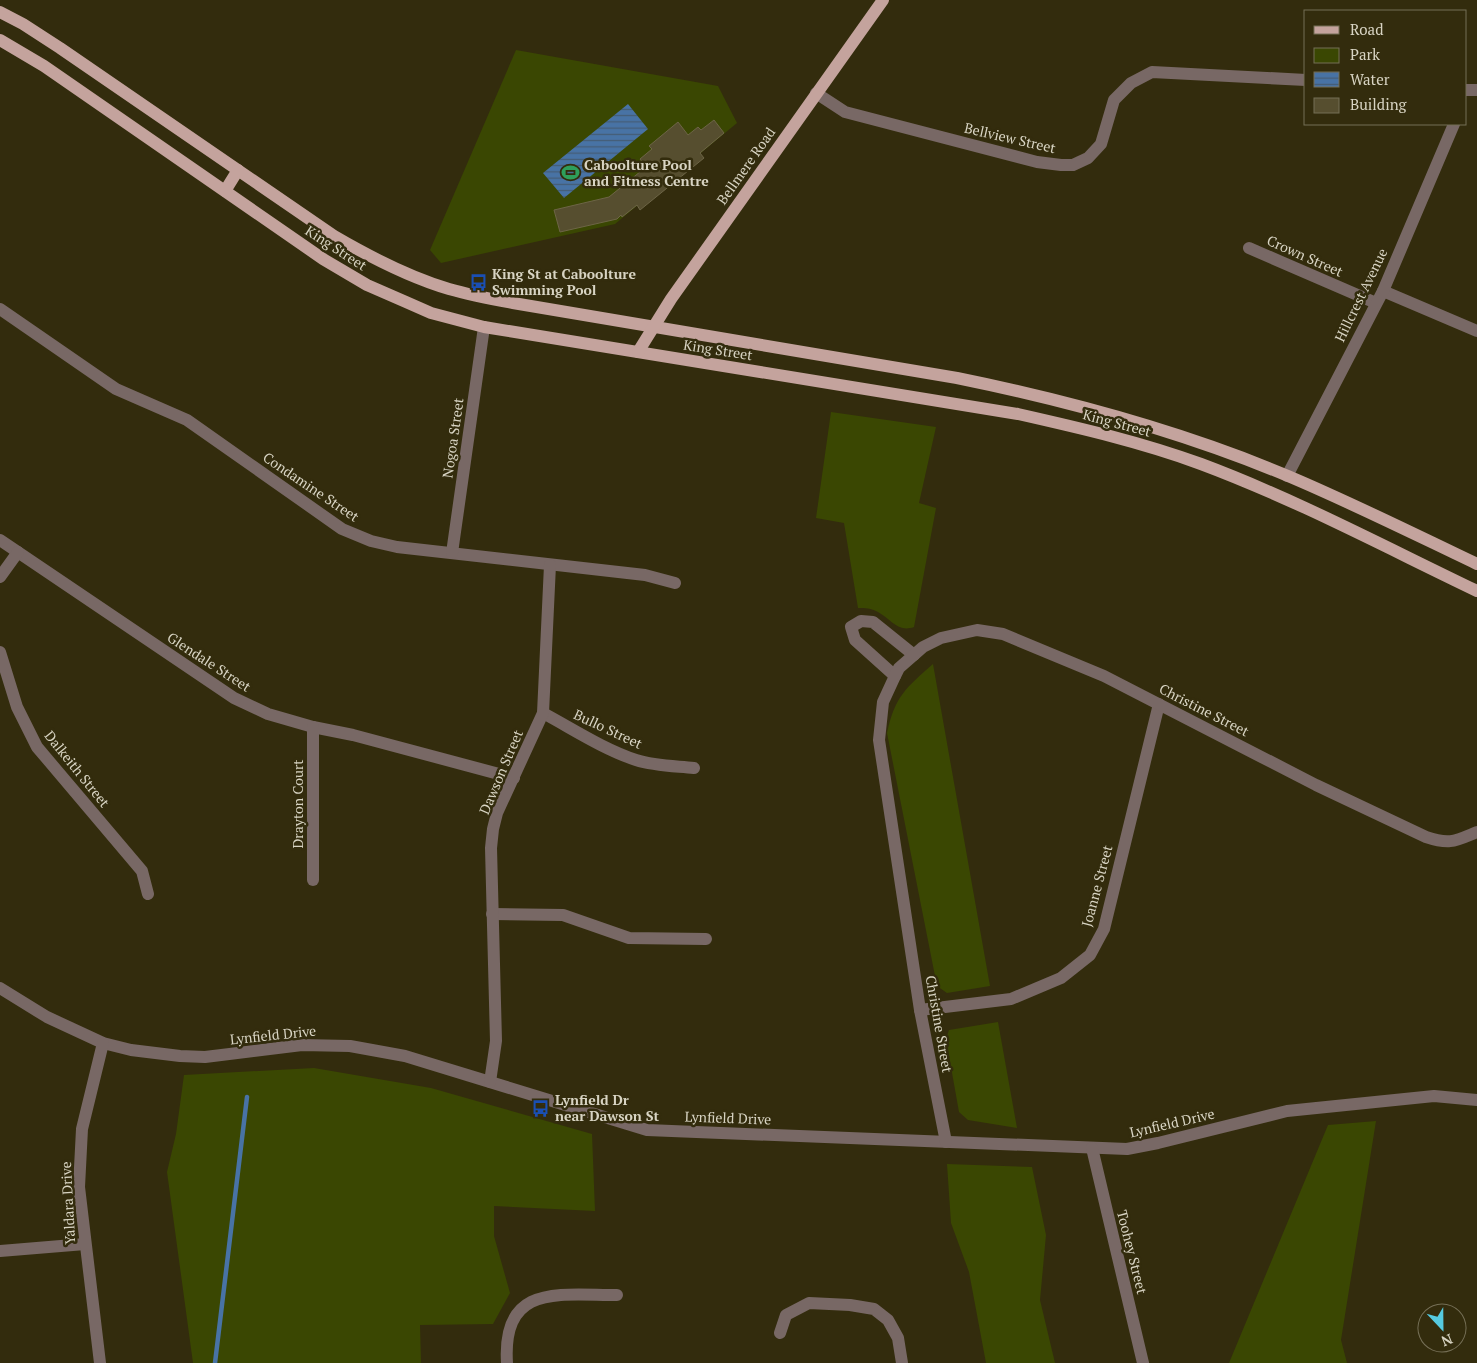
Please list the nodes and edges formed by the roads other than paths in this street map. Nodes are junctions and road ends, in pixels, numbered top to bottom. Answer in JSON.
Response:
{"nodes":[{"id":1,"x":883,"y":0,"type":"edge"},
{"id":2,"x":0,"y":12,"type":"edge"},
{"id":3,"x":0,"y":40,"type":"edge"},
{"id":4,"x":1304,"y":80,"type":"edge"},
{"id":5,"x":816,"y":94,"type":"junction"},
{"id":6,"x":1454,"y":125,"type":"edge"},
{"id":7,"x":238,"y":170,"type":"junction"},
{"id":8,"x":225,"y":190,"type":"junction"},
{"id":9,"x":1249,"y":248,"type":"dead end"},
{"id":10,"x":1383,"y":291,"type":"junction"},
{"id":11,"x":1376,"y":303,"type":"junction"},
{"id":12,"x":0,"y":309,"type":"edge"},
{"id":13,"x":484,"y":327,"type":"junction"},
{"id":14,"x":654,"y":327,"type":"junction"},
{"id":15,"x":1477,"y":331,"type":"edge"},
{"id":16,"x":638,"y":352,"type":"junction"},
{"id":17,"x":1288,"y":476,"type":"junction"},
{"id":18,"x":0,"y":540,"type":"edge"},
{"id":19,"x":18,"y":552,"type":"junction"},
{"id":20,"x":452,"y":553,"type":"junction"},
{"id":21,"x":550,"y":564,"type":"junction"},
{"id":22,"x":1477,"y":564,"type":"edge"},
{"id":23,"x":0,"y":577,"type":"edge"},
{"id":24,"x":675,"y":583,"type":"dead end"},
{"id":25,"x":1477,"y":591,"type":"edge"},
{"id":26,"x":0,"y":652,"type":"edge"},
{"id":27,"x":914,"y":655,"type":"junction"},
{"id":28,"x":895,"y":676,"type":"junction"},
{"id":29,"x":1159,"y":704,"type":"junction"},
{"id":30,"x":542,"y":713,"type":"junction"},
{"id":31,"x":313,"y":727,"type":"junction"},
{"id":32,"x":694,"y":768,"type":"dead end"},
{"id":33,"x":514,"y":778,"type":"junction"},
{"id":34,"x":1477,"y":832,"type":"edge"},
{"id":35,"x":313,"y":880,"type":"dead end"},
{"id":36,"x":148,"y":894,"type":"dead end"},
{"id":37,"x":492,"y":914,"type":"junction"},
{"id":38,"x":706,"y":939,"type":"dead end"},
{"id":39,"x":0,"y":988,"type":"edge"},
{"id":40,"x":920,"y":1010,"type":"junction"},
{"id":41,"x":103,"y":1043,"type":"junction"},
{"id":42,"x":490,"y":1082,"type":"junction"},
{"id":43,"x":1477,"y":1100,"type":"edge"},
{"id":44,"x":946,"y":1142,"type":"junction"},
{"id":45,"x":1092,"y":1148,"type":"junction"},
{"id":46,"x":85,"y":1244,"type":"junction"},
{"id":47,"x":0,"y":1251,"type":"edge"},
{"id":48,"x":617,"y":1295,"type":"dead end"},
{"id":49,"x":780,"y":1333,"type":"dead end"},
{"id":50,"x":100,"y":1363,"type":"edge"},
{"id":51,"x":507,"y":1363,"type":"edge"},
{"id":52,"x":902,"y":1363,"type":"edge"},
{"id":53,"x":1143,"y":1363,"type":"edge"}],
"edges":[{"from":1,"to":5,"type":"main road","name":"Bellmere Road"},
{"from":2,"to":7,"type":"main road","name":"King Street"},
{"from":3,"to":8,"type":"main road","name":"King Street"},
{"from":4,"to":5,"type":"street","name":"Bellview Street"},
{"from":5,"to":14,"type":"main road","name":"Bellmere Road"},
{"from":6,"to":10,"type":"street","name":"Hillcrest Avenue"},
{"from":7,"to":8,"type":"main road"},
{"from":7,"to":14,"type":"main road","name":"King Street"},
{"from":8,"to":13,"type":"main road","name":"King Street"},
{"from":9,"to":11,"type":"street","name":"Crown Street"},
{"from":10,"to":11,"type":"street","name":"Hillcrest Avenue"},
{"from":10,"to":15,"type":"street"},
{"from":11,"to":17,"type":"street","name":"Hillcrest Avenue"},
{"from":12,"to":20,"type":"street","name":"Condamine Street"},
{"from":13,"to":16,"type":"main road","name":"King Street"},
{"from":13,"to":20,"type":"street","name":"Nogoa Street"},
{"from":14,"to":16,"type":"main road","name":"Bellmere Road"},
{"from":14,"to":17,"type":"main road","name":"King Street"},
{"from":16,"to":25,"type":"main road","name":"King Street"},
{"from":17,"to":22,"type":"main road","name":"King Street"},
{"from":18,"to":19,"type":"street","name":"Glendale Street"},
{"from":19,"to":23,"type":"street"},
{"from":19,"to":31,"type":"street","name":"Glendale Street"},
{"from":20,"to":21,"type":"street","name":"Condamine Street"},
{"from":21,"to":24,"type":"street","name":"Condamine Street"},
{"from":21,"to":30,"type":"street","name":"Dawson Street"},
{"from":26,"to":36,"type":"street","name":"Dalkeith Street"},
{"from":27,"to":28,"type":"street","name":"Christine Street"},
{"from":27,"to":28,"type":"street"},
{"from":27,"to":29,"type":"street","name":"Christine Street"},
{"from":28,"to":40,"type":"street","name":"Christine Street"},
{"from":29,"to":34,"type":"street","name":"Christine Street"},
{"from":29,"to":40,"type":"street","name":"Joanne Street"},
{"from":30,"to":32,"type":"street","name":"Bullo Street"},
{"from":30,"to":33,"type":"street","name":"Dawson Street"},
{"from":31,"to":33,"type":"street","name":"Glendale Street"},
{"from":31,"to":35,"type":"street","name":"Drayton Court"},
{"from":33,"to":37,"type":"street","name":"Dawson Street"},
{"from":37,"to":38,"type":"street"},
{"from":37,"to":42,"type":"street","name":"Dawson Street"},
{"from":39,"to":41,"type":"street","name":"Lynfield Drive"},
{"from":40,"to":44,"type":"street","name":"Christine Street"},
{"from":41,"to":42,"type":"street","name":"Lynfield Drive"},
{"from":41,"to":46,"type":"street","name":"Yaldara Drive"},
{"from":42,"to":44,"type":"street","name":"Lynfield Drive"},
{"from":43,"to":45,"type":"street","name":"Lynfield Drive"},
{"from":44,"to":45,"type":"street","name":"Lynfield Drive"},
{"from":45,"to":53,"type":"street","name":"Toohey Street"},
{"from":46,"to":47,"type":"street"},
{"from":46,"to":50,"type":"street","name":"Yaldara Drive"},
{"from":48,"to":51,"type":"street"},
{"from":49,"to":52,"type":"street"}]}
